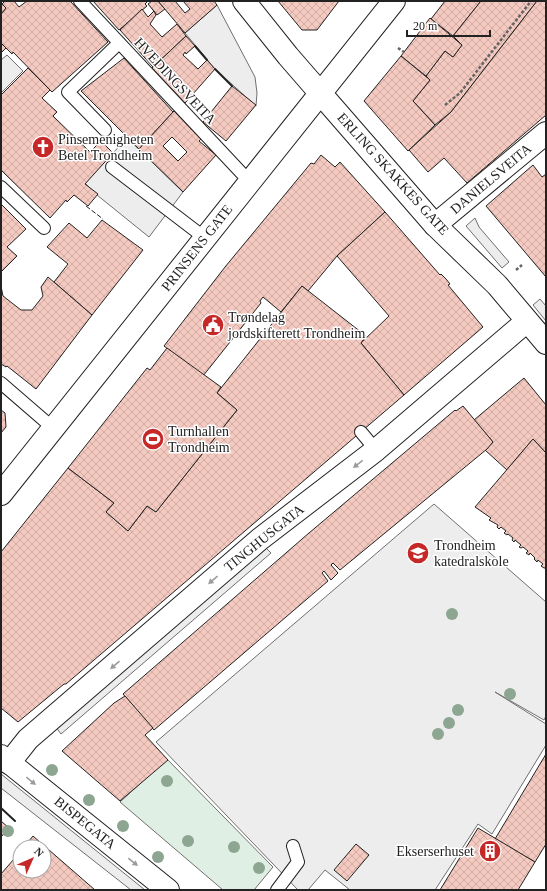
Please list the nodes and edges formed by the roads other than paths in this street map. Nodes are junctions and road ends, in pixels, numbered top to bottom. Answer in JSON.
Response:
{"nodes":[{"id":1,"x":80,"y":1,"type":"edge"},
{"id":2,"x":244,"y":1,"type":"edge"},
{"id":3,"x":394,"y":1,"type":"edge"},
{"id":4,"x":119,"y":43,"type":"junction"},
{"id":5,"x":321,"y":94,"type":"junction"},
{"id":6,"x":105,"y":130,"type":"dead end"},
{"id":7,"x":546,"y":133,"type":"edge"},
{"id":8,"x":112,"y":167,"type":"dead end"},
{"id":9,"x":249,"y":181,"type":"junction"},
{"id":10,"x":1,"y":187,"type":"edge"},
{"id":11,"x":435,"y":225,"type":"junction"},
{"id":12,"x":44,"y":228,"type":"dead end"},
{"id":13,"x":205,"y":238,"type":"junction"},
{"id":14,"x":527,"y":321,"type":"junction"},
{"id":15,"x":546,"y":344,"type":"edge"},
{"id":16,"x":1,"y":383,"type":"edge"},
{"id":17,"x":53,"y":428,"type":"junction"},
{"id":18,"x":361,"y":432,"type":"dead end"},
{"id":19,"x":376,"y":450,"type":"junction"},
{"id":20,"x":1,"y":494,"type":"edge"},
{"id":21,"x":5,"y":760,"type":"edge"},
{"id":22,"x":293,"y":846,"type":"dead end"},
{"id":23,"x":168,"y":890,"type":"edge"},
{"id":24,"x":277,"y":890,"type":"edge"}],
"edges":[{"from":1,"to":4,"type":"lane","name":"HVEDINGSVEITA"},
{"from":2,"to":5,"type":"street","name":"ERLING SKAKKES GATE"},
{"from":3,"to":5,"type":"street","name":"PRINSENS GATE"},
{"from":4,"to":6,"type":"lane"},
{"from":4,"to":9,"type":"lane","name":"HVEDINGSVEITA"},
{"from":5,"to":9,"type":"street","name":"PRINSENS GATE"},
{"from":5,"to":11,"type":"street","name":"ERLING SKAKKES GATE"},
{"from":7,"to":11,"type":"street","name":"DANIELSVEITA"},
{"from":8,"to":13,"type":"lane"},
{"from":9,"to":13,"type":"street","name":"PRINSENS GATE"},
{"from":10,"to":12,"type":"lane"},
{"from":11,"to":14,"type":"street","name":"ERLING SKAKKES GATE"},
{"from":13,"to":17,"type":"street","name":"PRINSENS GATE"},
{"from":14,"to":15,"type":"street","name":"ERLING SKAKKES GATE"},
{"from":14,"to":19,"type":"street","name":"TINGHUSGATA"},
{"from":16,"to":17,"type":"lane"},
{"from":17,"to":20,"type":"street","name":"PRINSENS GATE"},
{"from":18,"to":19,"type":"lane"},
{"from":19,"to":21,"type":"street","name":"TINGHUSGATA","one_way":true},
{"from":21,"to":23,"type":"street","name":"BISPEGATA","one_way":true},
{"from":22,"to":24,"type":"lane"}]}
